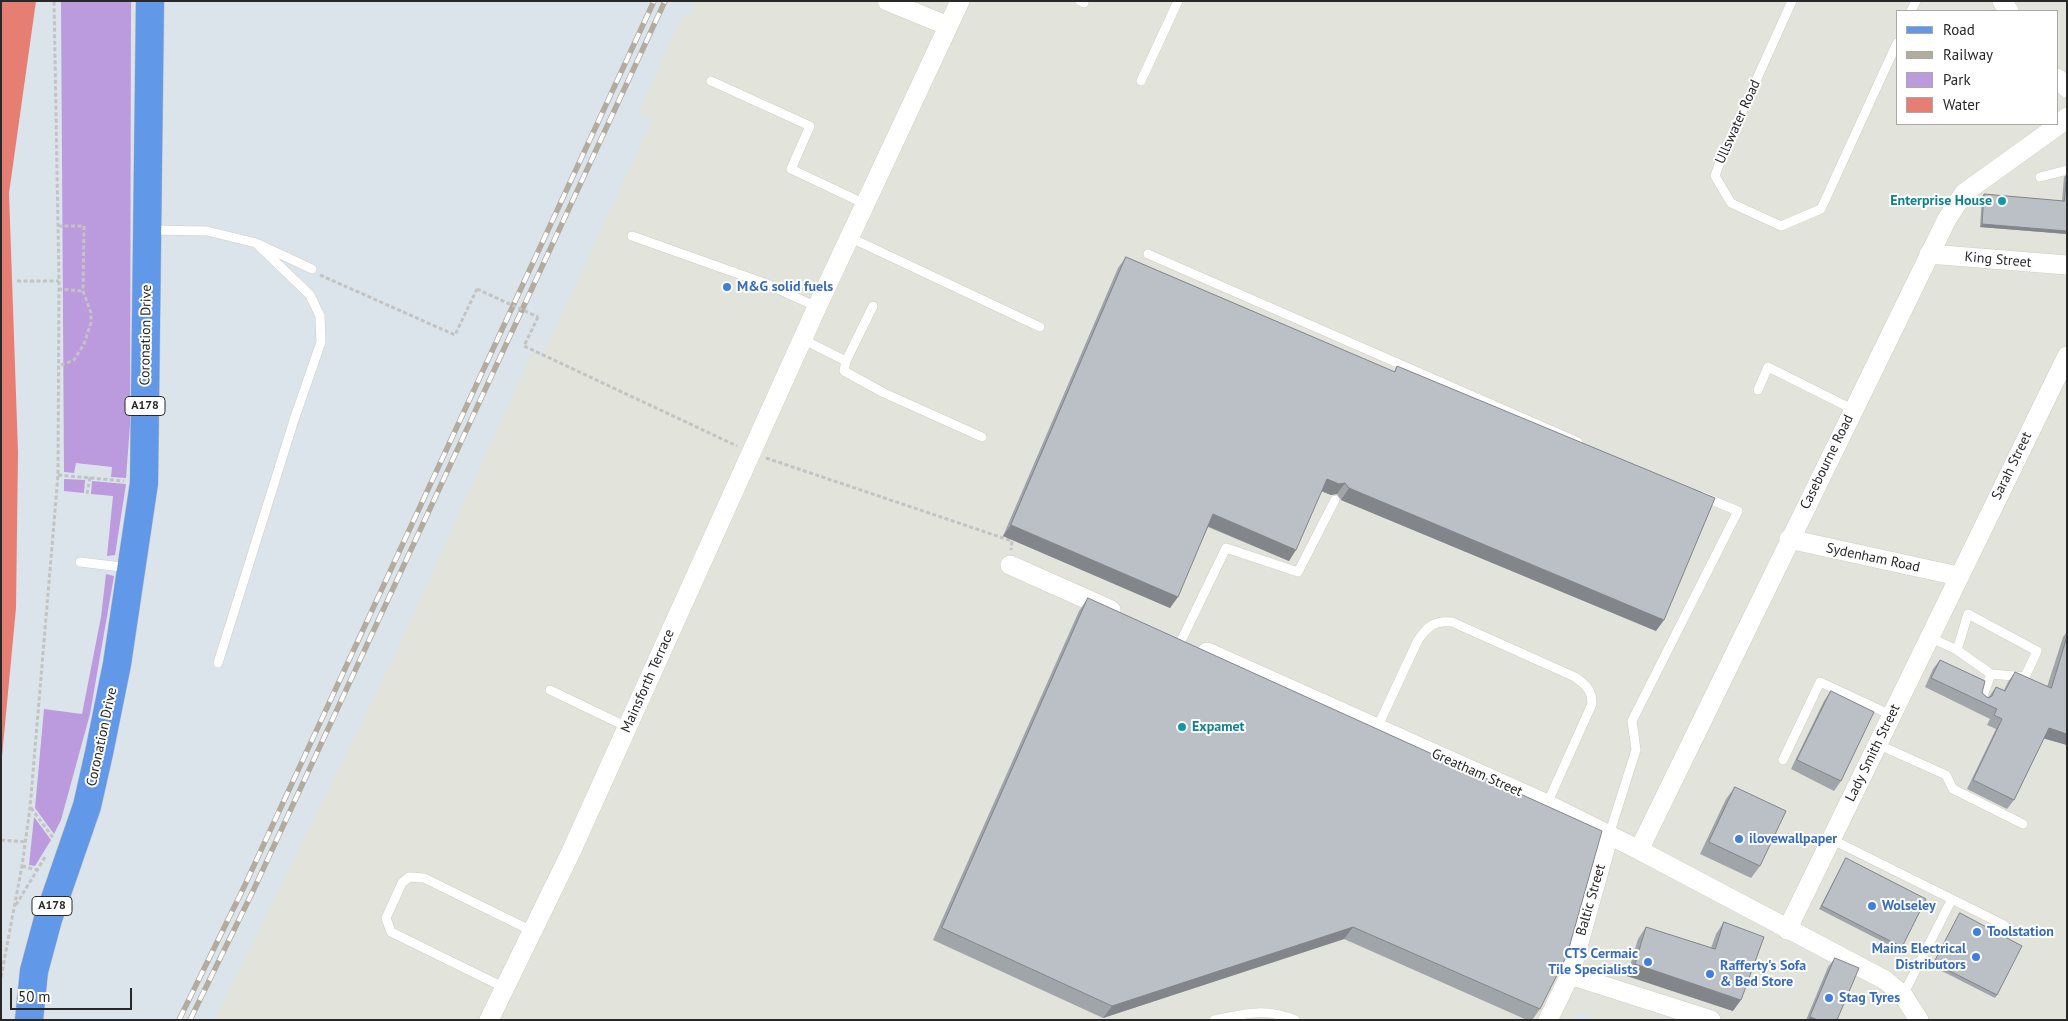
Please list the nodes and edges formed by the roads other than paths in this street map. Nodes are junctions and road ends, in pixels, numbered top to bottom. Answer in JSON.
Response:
{"nodes":[{"id":1,"x":150,"y":1,"type":"edge"},
{"id":2,"x":887,"y":1,"type":"edge"},
{"id":3,"x":960,"y":1,"type":"edge"},
{"id":4,"x":1178,"y":1,"type":"edge"},
{"id":5,"x":1792,"y":1,"type":"edge"},
{"id":6,"x":948,"y":26,"type":"junction"},
{"id":7,"x":1896,"y":45,"type":"edge"},
{"id":8,"x":2058,"y":79,"type":"edge"},
{"id":9,"x":711,"y":81,"type":"dead end"},
{"id":10,"x":1141,"y":81,"type":"dead end"},
{"id":11,"x":2067,"y":88,"type":"edge"},
{"id":12,"x":2056,"y":125,"type":"edge"},
{"id":13,"x":2067,"y":170,"type":"edge"},
{"id":14,"x":2040,"y":177,"type":"dead end"},
{"id":15,"x":865,"y":204,"type":"junction"},
{"id":16,"x":148,"y":230,"type":"junction"},
{"id":17,"x":632,"y":236,"type":"dead end"},
{"id":18,"x":849,"y":237,"type":"junction"},
{"id":19,"x":256,"y":243,"type":"junction"},
{"id":20,"x":1148,"y":254,"type":"dead end"},
{"id":21,"x":1929,"y":254,"type":"junction"},
{"id":22,"x":2067,"y":265,"type":"edge"},
{"id":23,"x":312,"y":269,"type":"road end"},
{"id":24,"x":817,"y":306,"type":"junction"},
{"id":25,"x":873,"y":306,"type":"dead end"},
{"id":26,"x":1040,"y":327,"type":"dead end"},
{"id":27,"x":802,"y":339,"type":"junction"},
{"id":28,"x":2067,"y":356,"type":"edge"},
{"id":29,"x":846,"y":361,"type":"junction"},
{"id":30,"x":1758,"y":390,"type":"dead end"},
{"id":31,"x":1852,"y":409,"type":"junction"},
{"id":32,"x":982,"y":437,"type":"dead end"},
{"id":33,"x":1584,"y":444,"type":"edge"},
{"id":34,"x":1692,"y":492,"type":"edge"},
{"id":35,"x":1335,"y":500,"type":"dead end"},
{"id":36,"x":1789,"y":539,"type":"junction"},
{"id":37,"x":80,"y":562,"type":"dead end"},
{"id":38,"x":1010,"y":565,"type":"road end"},
{"id":39,"x":132,"y":568,"type":"junction"},
{"id":40,"x":1958,"y":576,"type":"junction"},
{"id":41,"x":1127,"y":617,"type":"edge"},
{"id":42,"x":1163,"y":633,"type":"edge"},
{"id":43,"x":1929,"y":637,"type":"junction"},
{"id":44,"x":1181,"y":641,"type":"junction"},
{"id":45,"x":1957,"y":650,"type":"junction"},
{"id":46,"x":218,"y":663,"type":"dead end"},
{"id":47,"x":1991,"y":674,"type":"junction"},
{"id":48,"x":550,"y":690,"type":"dead end"},
{"id":49,"x":1981,"y":701,"type":"edge"},
{"id":50,"x":1891,"y":715,"type":"junction"},
{"id":51,"x":627,"y":727,"type":"junction"},
{"id":52,"x":1377,"y":728,"type":"junction"},
{"id":53,"x":1877,"y":744,"type":"junction"},
{"id":54,"x":1784,"y":760,"type":"dead end"},
{"id":55,"x":1548,"y":804,"type":"junction"},
{"id":56,"x":2023,"y":824,"type":"dead end"},
{"id":57,"x":1609,"y":835,"type":"junction"},
{"id":58,"x":1831,"y":839,"type":"junction"},
{"id":59,"x":1639,"y":850,"type":"junction"},
{"id":60,"x":1952,"y":900,"type":"junction"},
{"id":61,"x":2004,"y":925,"type":"dead end"},
{"id":62,"x":1788,"y":930,"type":"junction"},
{"id":63,"x":532,"y":931,"type":"junction"},
{"id":64,"x":41,"y":970,"type":"junction"},
{"id":65,"x":1570,"y":975,"type":"junction"},
{"id":66,"x":505,"y":988,"type":"junction"},
{"id":67,"x":1910,"y":1011,"type":"edge"},
{"id":68,"x":29,"y":1020,"type":"edge"},
{"id":69,"x":42,"y":1020,"type":"edge"},
{"id":70,"x":489,"y":1020,"type":"edge"},
{"id":71,"x":1214,"y":1020,"type":"edge"},
{"id":72,"x":1294,"y":1020,"type":"edge"},
{"id":73,"x":1548,"y":1020,"type":"edge"},
{"id":74,"x":1711,"y":1020,"type":"edge"}],
"edges":[{"from":1,"to":16,"type":"main road","name":"Coronation Drive","number":"A178"},
{"from":2,"to":6,"type":"street"},
{"from":3,"to":6,"type":"street","name":"Mainsforth Terrace"},
{"from":4,"to":10,"type":"lane"},
{"from":5,"to":7,"type":"lane","name":"Ullswater Road"},
{"from":6,"to":15,"type":"street","name":"Mainsforth Terrace"},
{"from":8,"to":11,"type":"street"},
{"from":9,"to":15,"type":"lane"},
{"from":12,"to":21,"type":"street","name":"Casebourne Road"},
{"from":13,"to":14,"type":"lane"},
{"from":15,"to":18,"type":"street","name":"Mainsforth Terrace"},
{"from":16,"to":19,"type":"lane"},
{"from":16,"to":39,"type":"main road","name":"Coronation Drive","number":"A178"},
{"from":17,"to":24,"type":"lane"},
{"from":18,"to":24,"type":"street","name":"Mainsforth Terrace"},
{"from":18,"to":26,"type":"lane"},
{"from":19,"to":23,"type":"lane"},
{"from":19,"to":46,"type":"lane"},
{"from":20,"to":33,"type":"lane"},
{"from":21,"to":22,"type":"street","name":"King Street"},
{"from":21,"to":31,"type":"street","name":"Casebourne Road"},
{"from":24,"to":27,"type":"street","name":"Mainsforth Terrace"},
{"from":25,"to":29,"type":"lane"},
{"from":27,"to":29,"type":"lane"},
{"from":27,"to":51,"type":"street","name":"Mainsforth Terrace"},
{"from":28,"to":40,"type":"street","name":"Sarah Street"},
{"from":29,"to":32,"type":"lane"},
{"from":30,"to":31,"type":"lane"},
{"from":31,"to":36,"type":"street","name":"Casebourne Road"},
{"from":34,"to":57,"type":"lane"},
{"from":35,"to":44,"type":"lane"},
{"from":36,"to":40,"type":"street","name":"Sydenham Road"},
{"from":36,"to":59,"type":"street","name":"Casebourne Road"},
{"from":37,"to":39,"type":"lane"},
{"from":38,"to":41,"type":"street"},
{"from":39,"to":64,"type":"main road","name":"Coronation Drive","number":"A178"},
{"from":40,"to":43,"type":"street","name":"Lady Smith Street"},
{"from":42,"to":44,"type":"street","name":"Greatham Street"},
{"from":43,"to":45,"type":"lane"},
{"from":43,"to":50,"type":"street","name":"Lady Smith Street"},
{"from":44,"to":52,"type":"street","name":"Greatham Street"},
{"from":45,"to":47,"type":"lane"},
{"from":45,"to":47,"type":"lane"},
{"from":47,"to":49,"type":"lane"},
{"from":48,"to":51,"type":"lane"},
{"from":50,"to":53,"type":"street","name":"Lady Smith Street"},
{"from":50,"to":54,"type":"lane"},
{"from":51,"to":63,"type":"street","name":"Mainsforth Terrace"},
{"from":52,"to":55,"type":"street","name":"Greatham Street"},
{"from":52,"to":55,"type":"lane"},
{"from":53,"to":56,"type":"lane"},
{"from":53,"to":58,"type":"street","name":"Lady Smith Street"},
{"from":55,"to":57,"type":"street","name":"Greatham Street"},
{"from":57,"to":59,"type":"street","name":"Greatham Street"},
{"from":57,"to":65,"type":"street","name":"Baltic Street"},
{"from":58,"to":60,"type":"lane"},
{"from":58,"to":62,"type":"street","name":"Lady Smith Street"},
{"from":59,"to":62,"type":"street","name":"Greatham Street"},
{"from":60,"to":61,"type":"lane"},
{"from":60,"to":67,"type":"lane"},
{"from":62,"to":67,"type":"street","name":"Greatham Street"},
{"from":63,"to":66,"type":"street","name":"Mainsforth Terrace"},
{"from":63,"to":66,"type":"lane"},
{"from":64,"to":68,"type":"main road","number":"A178"},
{"from":64,"to":69,"type":"main road","number":"A178"},
{"from":65,"to":73,"type":"street","name":"Baltic Street"},
{"from":65,"to":74,"type":"street"},
{"from":66,"to":70,"type":"street","name":"Mainsforth Terrace"},
{"from":71,"to":72,"type":"lane"}]}
